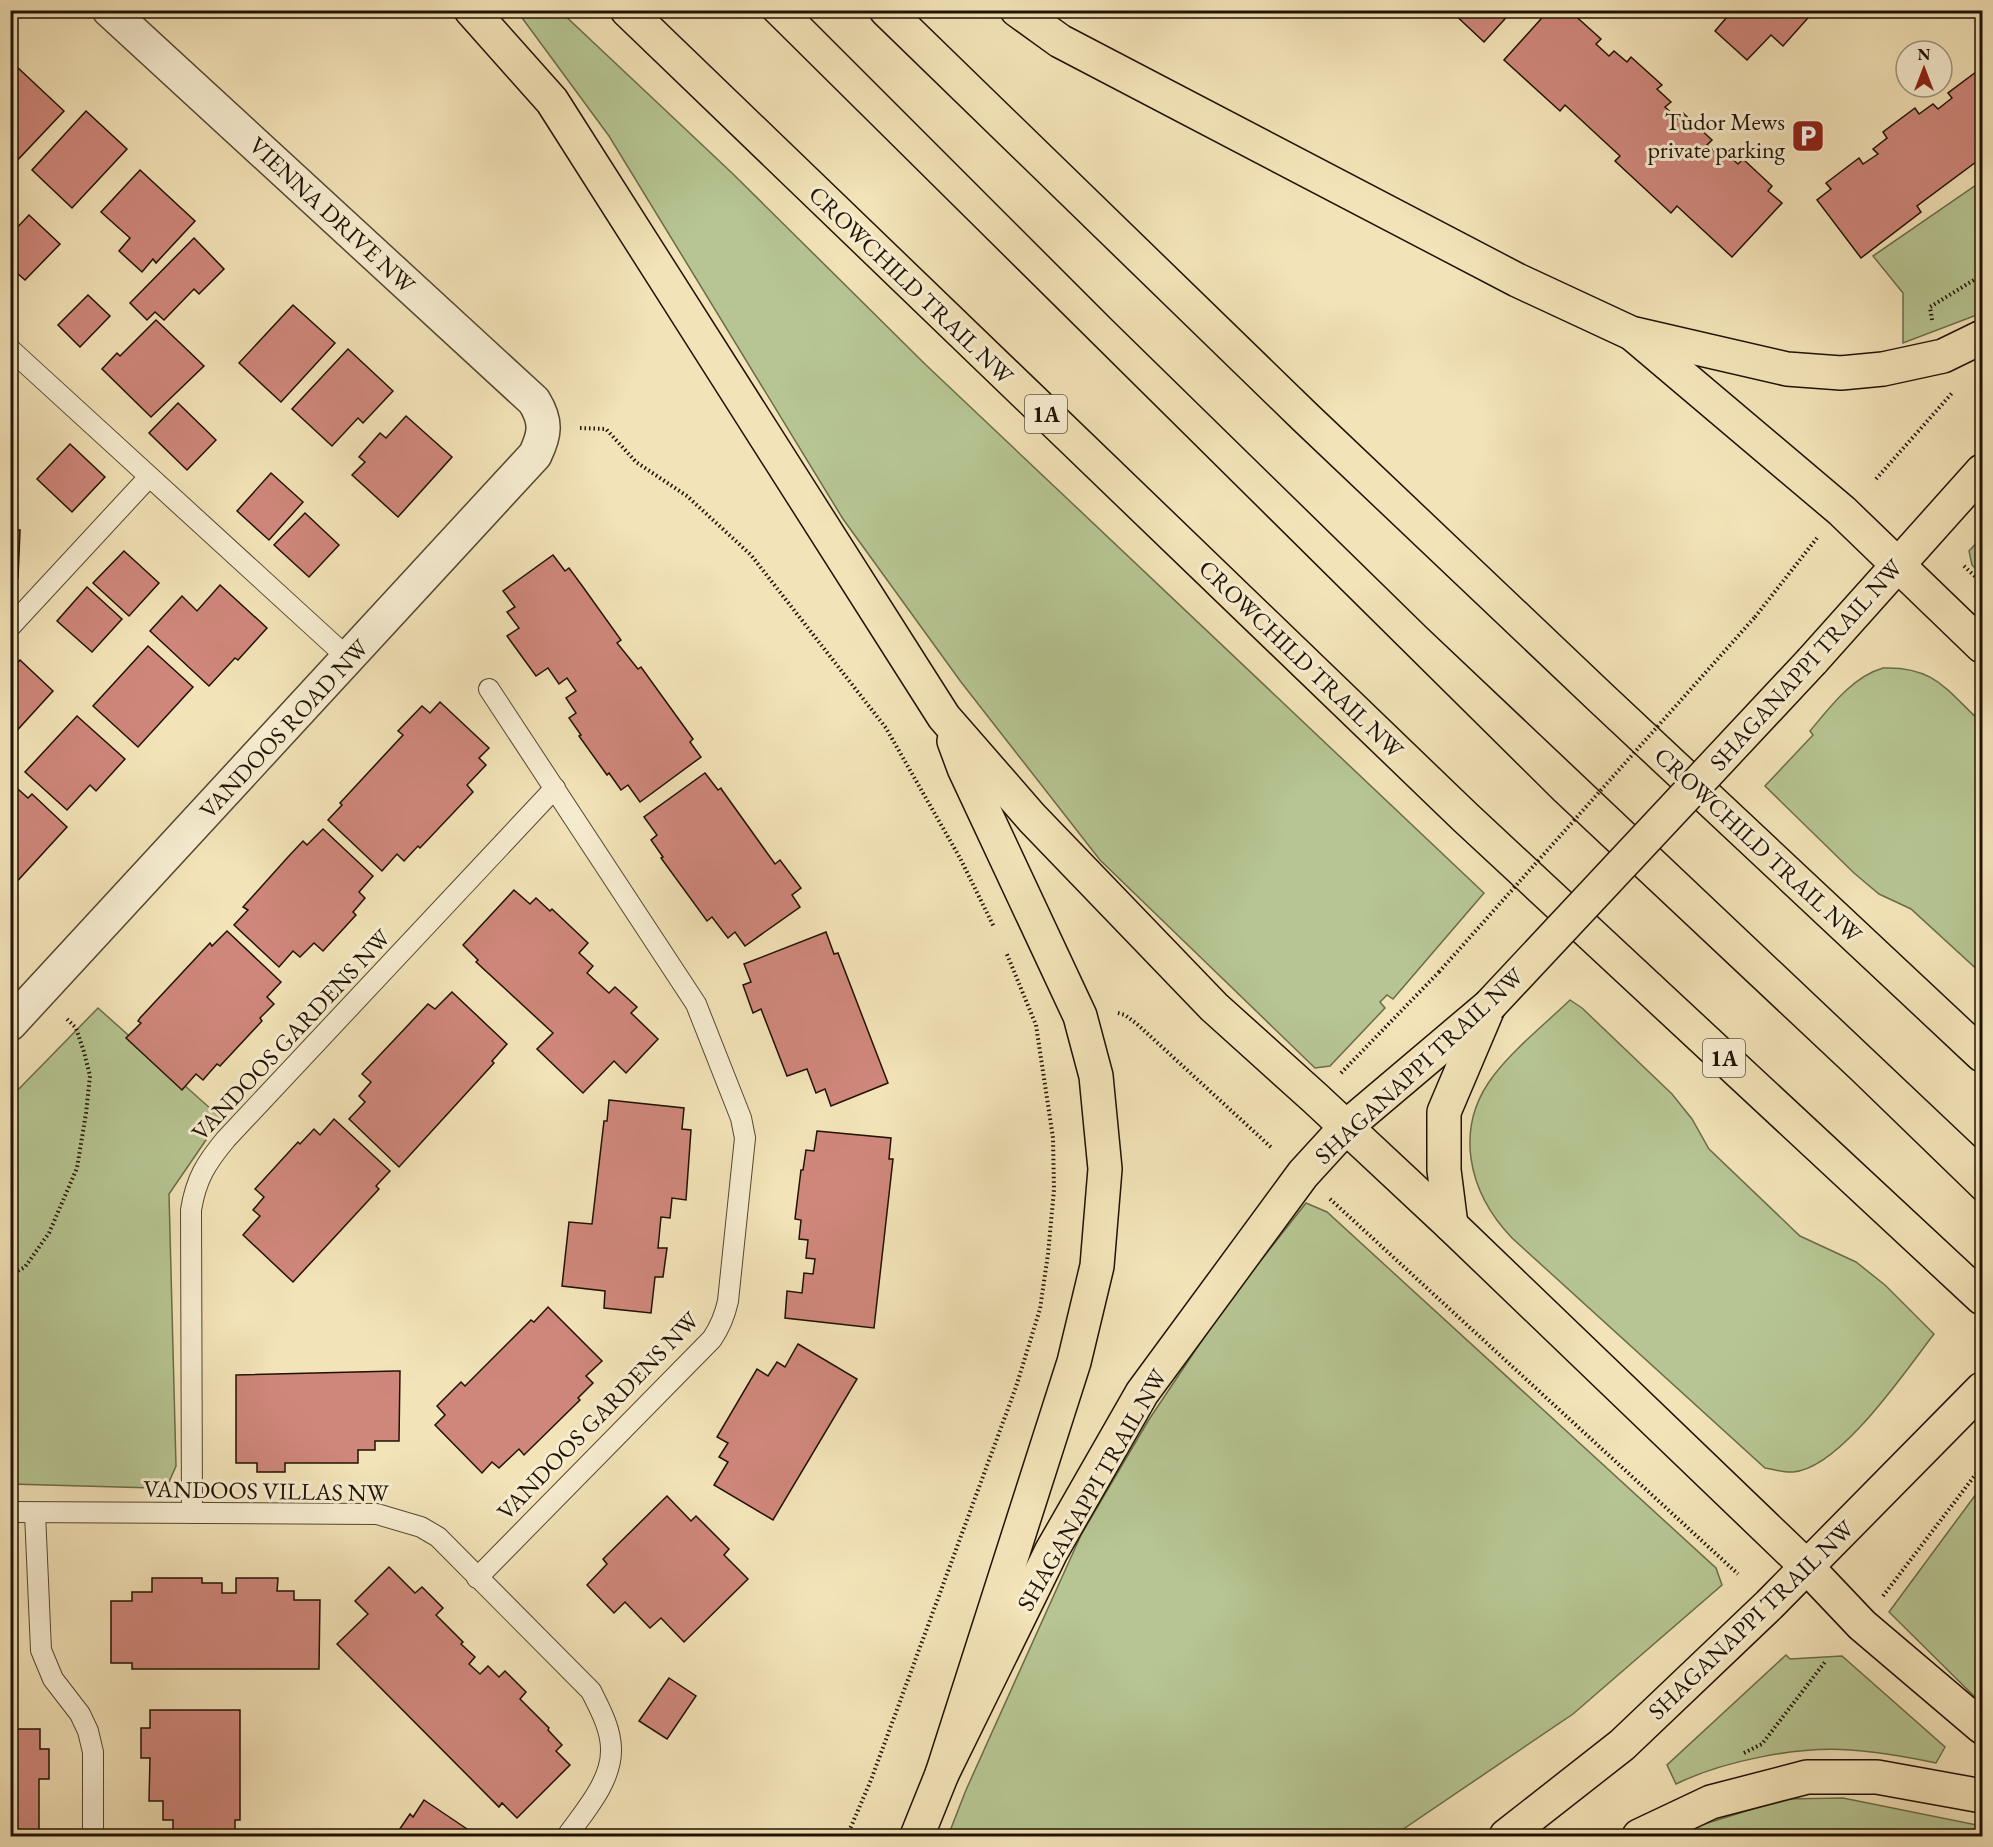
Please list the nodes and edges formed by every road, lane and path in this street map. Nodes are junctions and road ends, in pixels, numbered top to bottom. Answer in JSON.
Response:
{"nodes":[{"id":1,"x":109,"y":10,"type":"edge"},
{"id":2,"x":471,"y":10,"type":"edge"},
{"id":3,"x":627,"y":10,"type":"edge"},
{"id":4,"x":886,"y":10,"type":"edge"},
{"id":5,"x":1017,"y":10,"type":"edge"},
{"id":6,"x":1983,"y":275,"type":"edge"},
{"id":7,"x":1933,"y":324,"type":"dead end"},
{"id":8,"x":1631,"y":333,"type":"junction"},
{"id":9,"x":1983,"y":337,"type":"edge"},
{"id":10,"x":10,"y":349,"type":"edge"},
{"id":11,"x":1956,"y":388,"type":"dead end"},
{"id":12,"x":543,"y":426,"type":"junction"},
{"id":13,"x":1983,"y":471,"type":"edge"},
{"id":14,"x":149,"y":477,"type":"junction"},
{"id":15,"x":1876,"y":479,"type":"dead end"},
{"id":16,"x":1821,"y":532,"type":"dead end"},
{"id":17,"x":1898,"y":564,"type":"junction"},
{"id":18,"x":1965,"y":566,"type":"dead end"},
{"id":19,"x":1983,"y":583,"type":"edge"},
{"id":20,"x":10,"y":627,"type":"edge"},
{"id":21,"x":1983,"y":646,"type":"edge"},
{"id":22,"x":349,"y":659,"type":"junction"},
{"id":23,"x":489,"y":689,"type":"dead end"},
{"id":24,"x":944,"y":717,"type":"junction"},
{"id":25,"x":555,"y":788,"type":"junction"},
{"id":26,"x":994,"y":927,"type":"dead end"},
{"id":27,"x":1004,"y":947,"type":"dead end"},
{"id":28,"x":38,"y":994,"type":"junction"},
{"id":29,"x":1489,"y":1006,"type":"junction"},
{"id":30,"x":1108,"y":1011,"type":"dead end"},
{"id":31,"x":10,"y":1024,"type":"edge"},
{"id":32,"x":1983,"y":1055,"type":"edge"},
{"id":33,"x":1338,"y":1076,"type":"dead end"},
{"id":34,"x":1346,"y":1127,"type":"junction"},
{"id":35,"x":1273,"y":1149,"type":"dead end"},
{"id":36,"x":1329,"y":1199,"type":"dead end"},
{"id":37,"x":1451,"y":1226,"type":"junction"},
{"id":38,"x":10,"y":1275,"type":"edge"},
{"id":39,"x":1983,"y":1298,"type":"edge"},
{"id":40,"x":1983,"y":1389,"type":"edge"},
{"id":41,"x":1983,"y":1466,"type":"edge"},
{"id":42,"x":10,"y":1512,"type":"edge"},
{"id":43,"x":35,"y":1513,"type":"junction"},
{"id":44,"x":192,"y":1514,"type":"junction"},
{"id":45,"x":1806,"y":1566,"type":"junction"},
{"id":46,"x":1738,"y":1574,"type":"dead end"},
{"id":47,"x":477,"y":1578,"type":"junction"},
{"id":48,"x":1881,"y":1602,"type":"dead end"},
{"id":49,"x":1825,"y":1662,"type":"dead end"},
{"id":50,"x":1983,"y":1727,"type":"edge"},
{"id":51,"x":1740,"y":1755,"type":"dead end"},
{"id":52,"x":942,"y":1774,"type":"junction"},
{"id":53,"x":1983,"y":1796,"type":"edge"},
{"id":54,"x":93,"y":1836,"type":"edge"},
{"id":55,"x":567,"y":1836,"type":"edge"},
{"id":56,"x":848,"y":1836,"type":"edge"},
{"id":57,"x":917,"y":1836,"type":"edge"},
{"id":58,"x":1506,"y":1836,"type":"edge"},
{"id":59,"x":1639,"y":1836,"type":"edge"}],
"edges":[{"from":1,"to":12,"type":"street","name":"VIENNA DRIVE NW"},
{"from":2,"to":24,"type":"main road"},
{"from":3,"to":39,"type":"main road","name":"CROWCHILD TRAIL NW","number":"1A"},
{"from":4,"to":32,"type":"main road","name":"CROWCHILD TRAIL NW"},
{"from":5,"to":8,"type":"main road"},
{"from":6,"to":7,"type":"path"},
{"from":8,"to":9,"type":"main road"},
{"from":8,"to":17,"type":"main road"},
{"from":10,"to":14,"type":"lane"},
{"from":11,"to":15,"type":"path"},
{"from":12,"to":22,"type":"street","name":"VANDOOS ROAD NW"},
{"from":12,"to":26,"type":"path"},
{"from":13,"to":17,"type":"main road","name":"SHAGANAPPI TRAIL NW"},
{"from":14,"to":20,"type":"lane"},
{"from":14,"to":22,"type":"lane"},
{"from":16,"to":33,"type":"path","bridge":true},
{"from":17,"to":21,"type":"main road"},
{"from":17,"to":29,"type":"main road","name":"SHAGANAPPI TRAIL NW","bridge":true},
{"from":18,"to":19,"type":"path"},
{"from":22,"to":28,"type":"street","name":"VANDOOS ROAD NW"},
{"from":23,"to":25,"type":"lane","name":"VANDOOS GARDENS NW"},
{"from":24,"to":34,"type":"main road"},
{"from":24,"to":52,"type":"main road"},
{"from":25,"to":44,"type":"lane","name":"VANDOOS GARDENS NW"},
{"from":25,"to":47,"type":"lane","name":"VANDOOS GARDENS NW"},
{"from":27,"to":56,"type":"path"},
{"from":28,"to":31,"type":"street","name":"VANDOOS ROAD NW"},
{"from":28,"to":38,"type":"path"},
{"from":29,"to":34,"type":"main road","name":"SHAGANAPPI TRAIL NW"},
{"from":29,"to":37,"type":"main road"},
{"from":30,"to":35,"type":"path"},
{"from":34,"to":37,"type":"main road"},
{"from":34,"to":52,"type":"main road","name":"SHAGANAPPI TRAIL NW"},
{"from":36,"to":46,"type":"path"},
{"from":37,"to":45,"type":"main road"},
{"from":40,"to":45,"type":"main road","name":"SHAGANAPPI TRAIL NW"},
{"from":41,"to":48,"type":"path"},
{"from":42,"to":43,"type":"lane","name":"VANDOOS VILLAS NW"},
{"from":43,"to":44,"type":"lane","name":"VANDOOS VILLAS NW"},
{"from":43,"to":54,"type":"lane"},
{"from":44,"to":47,"type":"lane","name":"VANDOOS VILLAS NW"},
{"from":45,"to":50,"type":"main road"},
{"from":45,"to":58,"type":"main road","name":"SHAGANAPPI TRAIL NW"},
{"from":47,"to":55,"type":"lane","name":"VANDOOS VILLAS NW"},
{"from":49,"to":51,"type":"path"},
{"from":52,"to":57,"type":"main road","name":"SHAGANAPPI TRAIL NW"},
{"from":53,"to":59,"type":"main road"}]}
